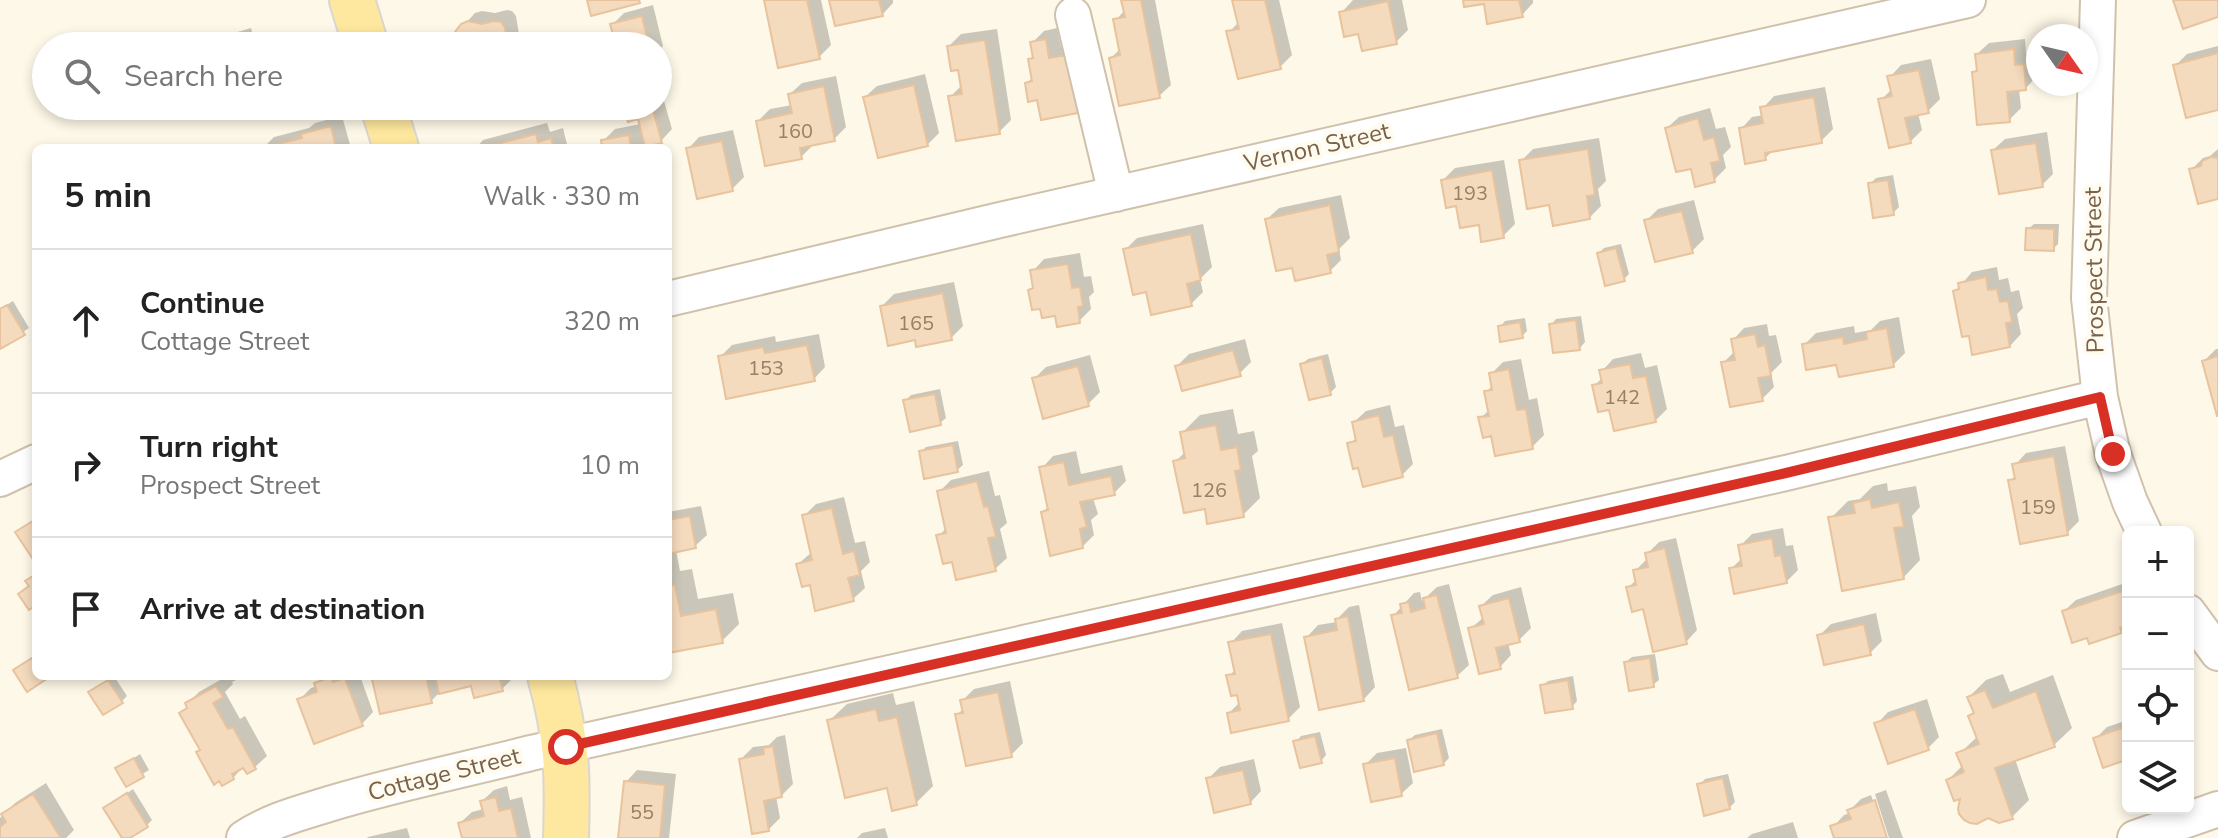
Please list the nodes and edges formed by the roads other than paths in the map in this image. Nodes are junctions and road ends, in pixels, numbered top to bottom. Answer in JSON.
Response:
{"nodes":[{"id":1,"x":352,"y":0,"type":"edge"},
{"id":2,"x":1968,"y":0,"type":"edge"},
{"id":3,"x":2098,"y":0,"type":"edge"},
{"id":4,"x":1073,"y":15,"type":"dead end"},
{"id":5,"x":362,"y":32,"type":"edge"},
{"id":6,"x":387,"y":120,"type":"edge"},
{"id":7,"x":395,"y":144,"type":"edge"},
{"id":8,"x":1116,"y":194,"type":"junction"},
{"id":9,"x":672,"y":298,"type":"edge"},
{"id":10,"x":2100,"y":397,"type":"junction"},
{"id":11,"x":32,"y":464,"type":"edge"},
{"id":12,"x":0,"y":479,"type":"edge"},
{"id":13,"x":2141,"y":526,"type":"edge"},
{"id":14,"x":2194,"y":620,"type":"edge"},
{"id":15,"x":2218,"y":653,"type":"edge"},
{"id":16,"x":551,"y":680,"type":"edge"},
{"id":17,"x":566,"y":747,"type":"junction"},
{"id":18,"x":2218,"y":809,"type":"edge"},
{"id":19,"x":244,"y":838,"type":"edge"},
{"id":20,"x":566,"y":838,"type":"edge"},
{"id":21,"x":2135,"y":838,"type":"edge"}],
"edges":[{"from":1,"to":5,"type":"main road"},
{"from":2,"to":8,"type":"street","name":"Vernon Street"},
{"from":3,"to":10,"type":"street","name":"Prospect Street"},
{"from":4,"to":8,"type":"street"},
{"from":6,"to":7,"type":"main road"},
{"from":8,"to":9,"type":"street","name":"Vernon Street"},
{"from":10,"to":13,"type":"street","name":"Prospect Street"},
{"from":10,"to":17,"type":"street","name":"Cottage Street"},
{"from":11,"to":12,"type":"street"},
{"from":14,"to":15,"type":"street"},
{"from":16,"to":17,"type":"main road"},
{"from":17,"to":19,"type":"street","name":"Cottage Street"},
{"from":17,"to":20,"type":"main road"},
{"from":18,"to":21,"type":"street"}]}
